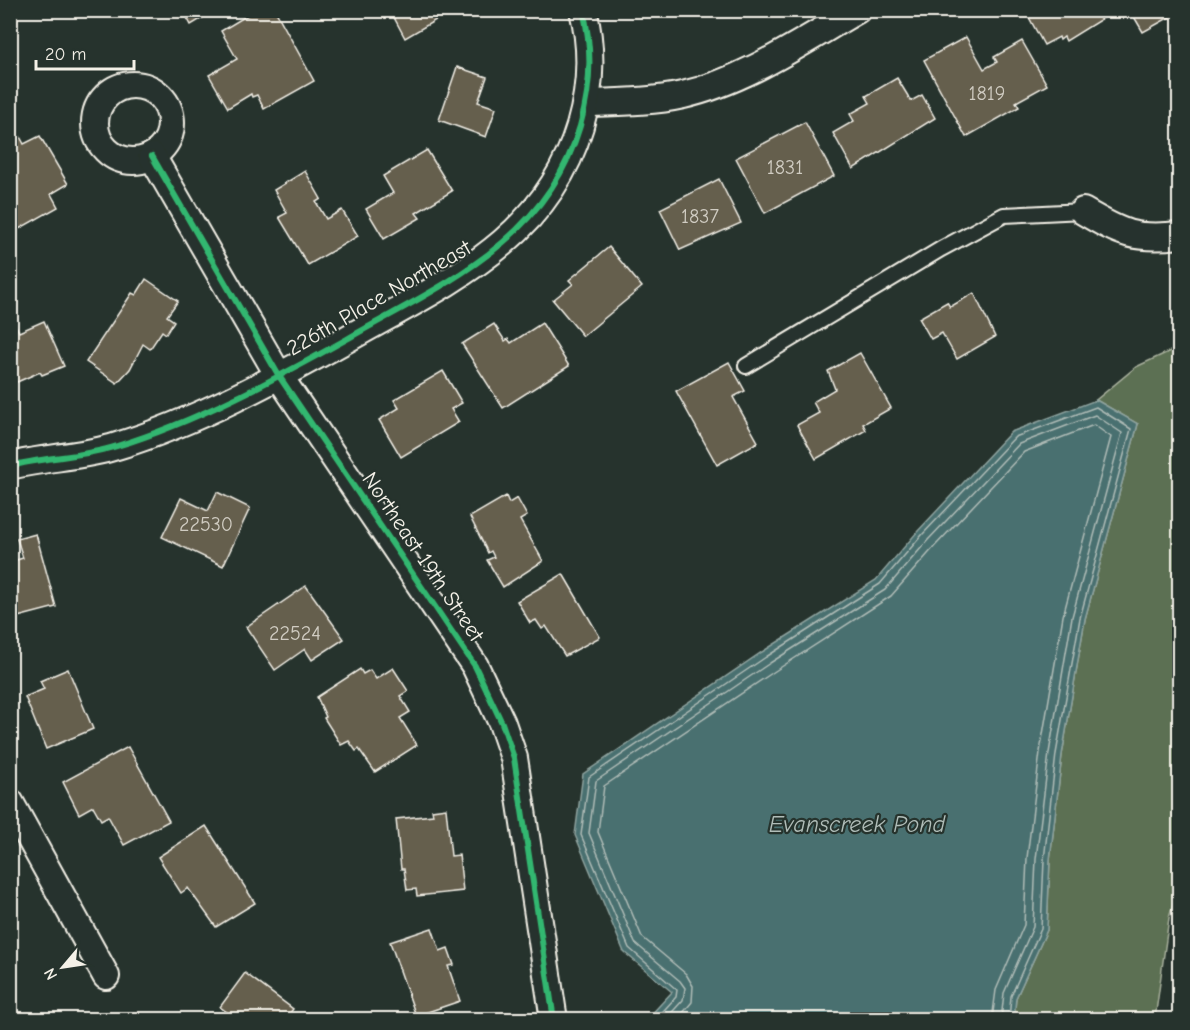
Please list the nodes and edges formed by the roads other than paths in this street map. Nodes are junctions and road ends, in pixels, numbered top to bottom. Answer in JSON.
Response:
{"nodes":[{"id":1,"x":583,"y":10,"type":"edge"},
{"id":2,"x":857,"y":10,"type":"edge"},
{"id":3,"x":587,"y":103,"type":"junction"},
{"id":4,"x":152,"y":156,"type":"dead end"},
{"id":5,"x":1083,"y":211,"type":"joint"},
{"id":6,"x":1179,"y":235,"type":"edge"},
{"id":7,"x":746,"y":366,"type":"dead end"},
{"id":8,"x":279,"y":376,"type":"junction"},
{"id":9,"x":10,"y":465,"type":"edge"},
{"id":10,"x":10,"y":802,"type":"edge"},
{"id":11,"x":106,"y":976,"type":"dead end"},
{"id":12,"x":554,"y":1020,"type":"edge"}],
"edges":[{"from":1,"to":3,"type":"street","name":"226th Place Northeast"},
{"from":2,"to":3,"type":"street"},
{"from":3,"to":8,"type":"street","name":"226th Place Northeast"},
{"from":4,"to":8,"type":"street","name":"Northeast 19th Street"},
{"from":5,"to":6,"type":"street"},
{"from":5,"to":7,"type":"lane"},
{"from":8,"to":9,"type":"street","name":"226th Place Northeast"},
{"from":8,"to":12,"type":"street","name":"Northeast 19th Street"},
{"from":10,"to":11,"type":"street"}]}
